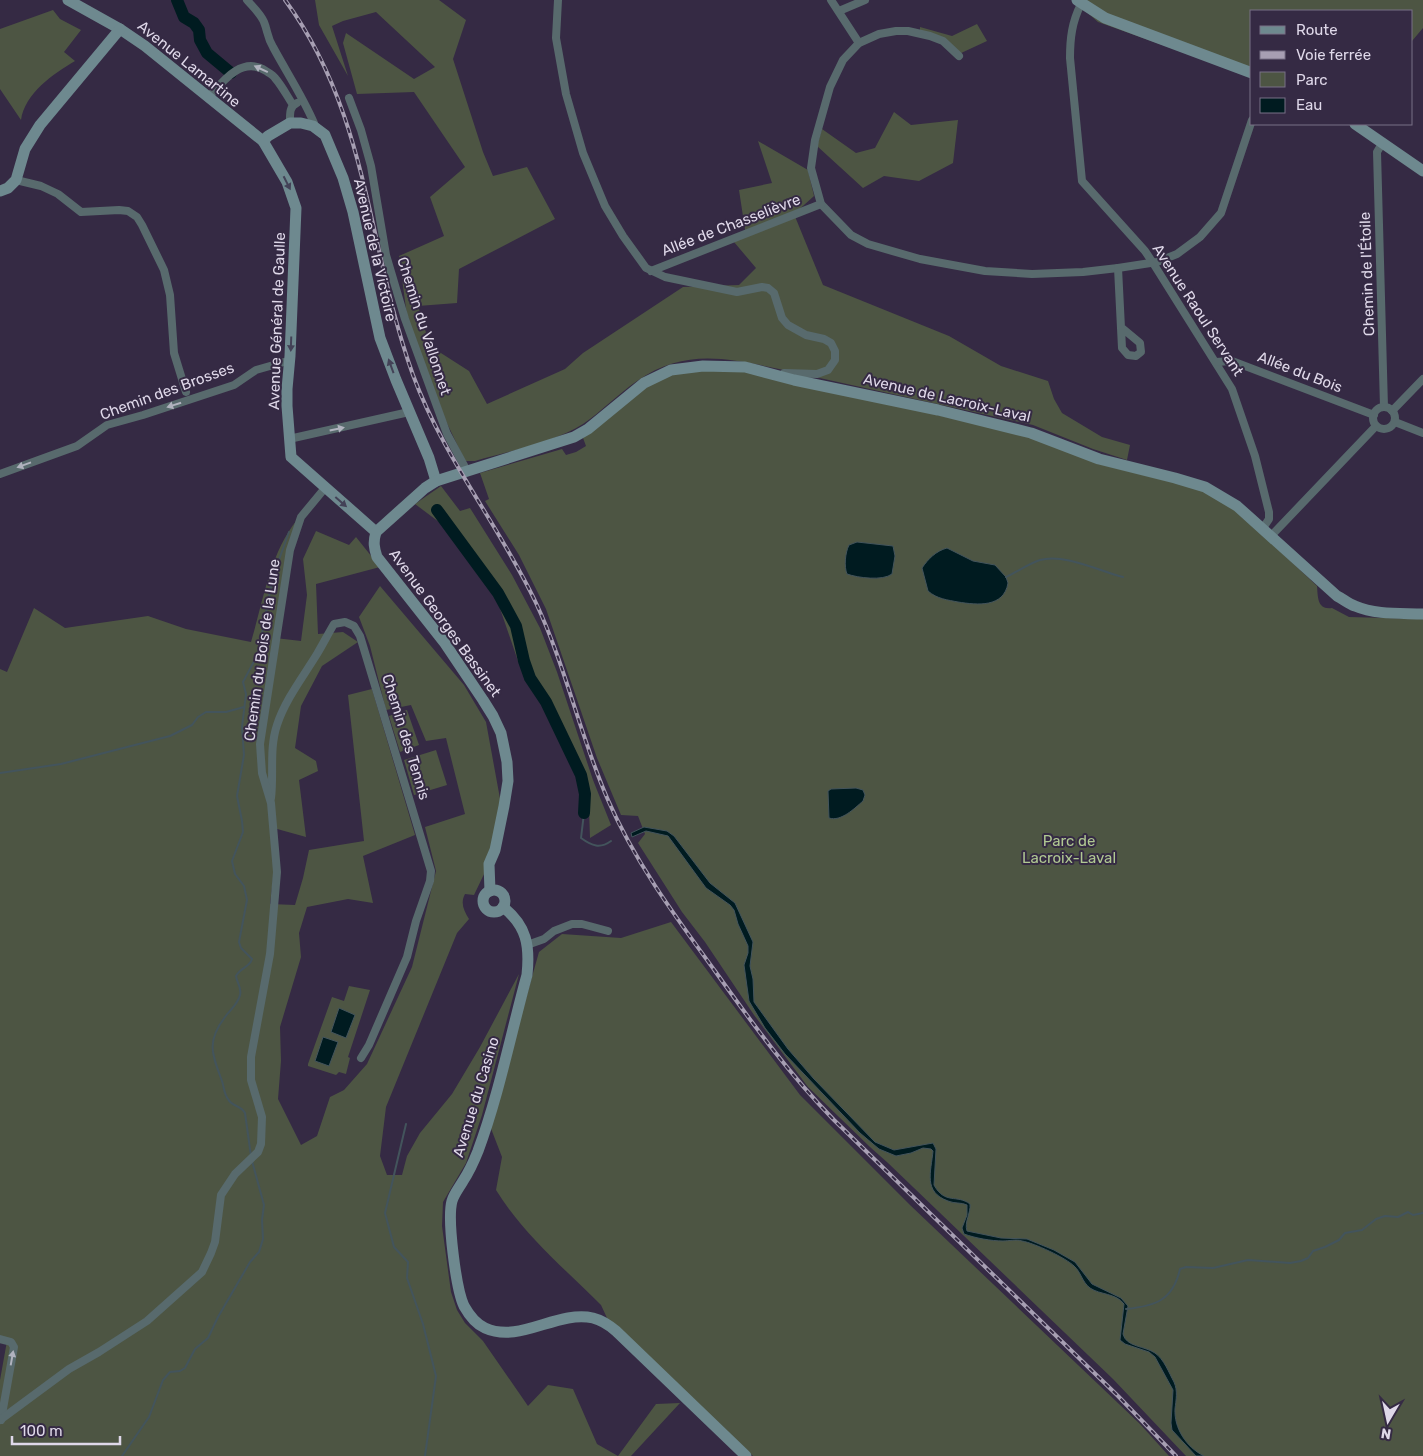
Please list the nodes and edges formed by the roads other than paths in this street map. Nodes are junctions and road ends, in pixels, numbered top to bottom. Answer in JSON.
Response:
{"nodes":[{"id":1,"x":68,"y":0,"type":"edge"},
{"id":2,"x":247,"y":0,"type":"edge"},
{"id":3,"x":558,"y":0,"type":"edge"},
{"id":4,"x":831,"y":0,"type":"edge"},
{"id":5,"x":865,"y":0,"type":"edge"},
{"id":6,"x":1079,"y":2,"type":"edge"},
{"id":7,"x":839,"y":11,"type":"junction"},
{"id":8,"x":120,"y":29,"type":"junction"},
{"id":9,"x":859,"y":43,"type":"junction"},
{"id":10,"x":959,"y":56,"type":"dead end"},
{"id":11,"x":1250,"y":72,"type":"edge"},
{"id":12,"x":208,"y":98,"type":"junction"},
{"id":13,"x":350,"y":98,"type":"dead end"},
{"id":14,"x":301,"y":101,"type":"junction"},
{"id":15,"x":293,"y":104,"type":"junction"},
{"id":16,"x":290,"y":124,"type":"junction"},
{"id":17,"x":1250,"y":125,"type":"edge"},
{"id":18,"x":1357,"y":125,"type":"edge"},
{"id":19,"x":313,"y":126,"type":"junction"},
{"id":20,"x":263,"y":141,"type":"junction"},
{"id":21,"x":1383,"y":142,"type":"junction"},
{"id":22,"x":1423,"y":172,"type":"edge"},
{"id":23,"x":16,"y":180,"type":"junction"},
{"id":24,"x":0,"y":192,"type":"edge"},
{"id":25,"x":821,"y":204,"type":"junction"},
{"id":26,"x":1153,"y":262,"type":"junction"},
{"id":27,"x":1118,"y":268,"type":"junction"},
{"id":28,"x":651,"y":271,"type":"junction"},
{"id":29,"x":1122,"y":328,"type":"dead end"},
{"id":30,"x":289,"y":362,"type":"junction"},
{"id":31,"x":1216,"y":362,"type":"junction"},
{"id":32,"x":783,"y":377,"type":"junction"},
{"id":33,"x":1423,"y":379,"type":"edge"},
{"id":34,"x":186,"y":392,"type":"dead end"},
{"id":35,"x":1384,"y":408,"type":"junction"},
{"id":36,"x":1392,"y":411,"type":"junction"},
{"id":37,"x":409,"y":412,"type":"junction"},
{"id":38,"x":1374,"y":415,"type":"junction"},
{"id":39,"x":1395,"y":422,"type":"junction"},
{"id":40,"x":1376,"y":426,"type":"junction"},
{"id":41,"x":1423,"y":433,"type":"edge"},
{"id":42,"x":289,"y":439,"type":"junction"},
{"id":43,"x":467,"y":470,"type":"junction"},
{"id":44,"x":0,"y":474,"type":"edge"},
{"id":45,"x":440,"y":479,"type":"junction"},
{"id":46,"x":324,"y":488,"type":"junction"},
{"id":47,"x":376,"y":532,"type":"junction"},
{"id":48,"x":1267,"y":532,"type":"junction"},
{"id":49,"x":1423,"y":614,"type":"edge"},
{"id":50,"x":271,"y":803,"type":"junction"},
{"id":51,"x":493,"y":890,"type":"junction"},
{"id":52,"x":500,"y":910,"type":"junction"},
{"id":53,"x":608,"y":931,"type":"dead end"},
{"id":54,"x":525,"y":941,"type":"junction"},
{"id":55,"x":361,"y":1058,"type":"dead end"},
{"id":56,"x":0,"y":1339,"type":"edge"},
{"id":57,"x":0,"y":1420,"type":"edge"},
{"id":58,"x":746,"y":1456,"type":"edge"}],
"edges":[{"from":1,"to":8,"type":"street","name":"Avenue Lamartine"},
{"from":2,"to":14,"type":"street"},
{"from":3,"to":28,"type":"street"},
{"from":4,"to":7,"type":"street"},
{"from":5,"to":7,"type":"street"},
{"from":6,"to":11,"type":"street"},
{"from":6,"to":26,"type":"street","name":"Avenue Raoul Servant"},
{"from":7,"to":9,"type":"street"},
{"from":8,"to":12,"type":"street","name":"Avenue Lamartine"},
{"from":8,"to":23,"type":"street"},
{"from":9,"to":10,"type":"street"},
{"from":9,"to":25,"type":"street"},
{"from":15,"to":12,"type":"street","one_way":true},
{"from":12,"to":20,"type":"street","name":"Avenue Lamartine"},
{"from":13,"to":43,"type":"street","name":"Chemin du Vallonnet"},
{"from":14,"to":15,"type":"street"},
{"from":14,"to":19,"type":"street"},
{"from":15,"to":16,"type":"street"},
{"from":16,"to":19,"type":"street"},
{"from":16,"to":20,"type":"street"},
{"from":17,"to":26,"type":"street"},
{"from":18,"to":21,"type":"street"},
{"from":37,"to":19,"type":"street","name":"Avenue de la Victoire","one_way":true},
{"from":20,"to":30,"type":"street","name":"Avenue Général de Gaulle","one_way":true},
{"from":21,"to":22,"type":"street"},
{"from":21,"to":35,"type":"street","name":"Chemin de l'Étoile"},
{"from":23,"to":24,"type":"street"},
{"from":23,"to":34,"type":"street"},
{"from":25,"to":27,"type":"street"},
{"from":25,"to":28,"type":"street","name":"Allée de Chasselièvre"},
{"from":26,"to":27,"type":"street"},
{"from":26,"to":31,"type":"street","name":"Avenue Raoul Servant"},
{"from":27,"to":29,"type":"street"},
{"from":28,"to":32,"type":"street"},
{"from":30,"to":42,"type":"street","name":"Avenue Général de Gaulle"},
{"from":30,"to":44,"type":"street","name":"Chemin des Brosses","one_way":true},
{"from":31,"to":38,"type":"street","name":"Allée du Bois"},
{"from":31,"to":48,"type":"street","name":"Avenue Raoul Servant"},
{"from":32,"to":43,"type":"street","name":"Avenue de Lacroix-Laval"},
{"from":32,"to":48,"type":"street","name":"Avenue de Lacroix-Laval"},
{"from":33,"to":36,"type":"street"},
{"from":35,"to":36,"type":"street"},
{"from":35,"to":38,"type":"street"},
{"from":36,"to":39,"type":"street"},
{"from":42,"to":37,"type":"street","one_way":true},
{"from":37,"to":45,"type":"street","name":"Avenue de la Victoire"},
{"from":38,"to":40,"type":"street"},
{"from":39,"to":40,"type":"street"},
{"from":39,"to":41,"type":"street"},
{"from":40,"to":48,"type":"street"},
{"from":42,"to":46,"type":"street","name":"Avenue Général de Gaulle"},
{"from":43,"to":45,"type":"street","name":"Avenue de Lacroix-Laval"},
{"from":45,"to":47,"type":"street","name":"Avenue de Lacroix-Laval"},
{"from":46,"to":47,"type":"street","name":"Avenue Général de Gaulle","one_way":true},
{"from":46,"to":50,"type":"street","name":"Chemin du Bois de la Lune"},
{"from":47,"to":51,"type":"street","name":"Avenue Georges Bassinet"},
{"from":48,"to":49,"type":"street","name":"Avenue de Lacroix-Laval"},
{"from":50,"to":55,"type":"street","name":"Chemin des Tennis"},
{"from":50,"to":57,"type":"street","name":"Chemin du Bois de la Lune"},
{"from":51,"to":52,"type":"street"},
{"from":51,"to":52,"type":"street"},
{"from":52,"to":54,"type":"street"},
{"from":53,"to":54,"type":"street"},
{"from":54,"to":58,"type":"street","name":"Avenue du Casino"},
{"from":57,"to":56,"type":"street","one_way":true}]}
